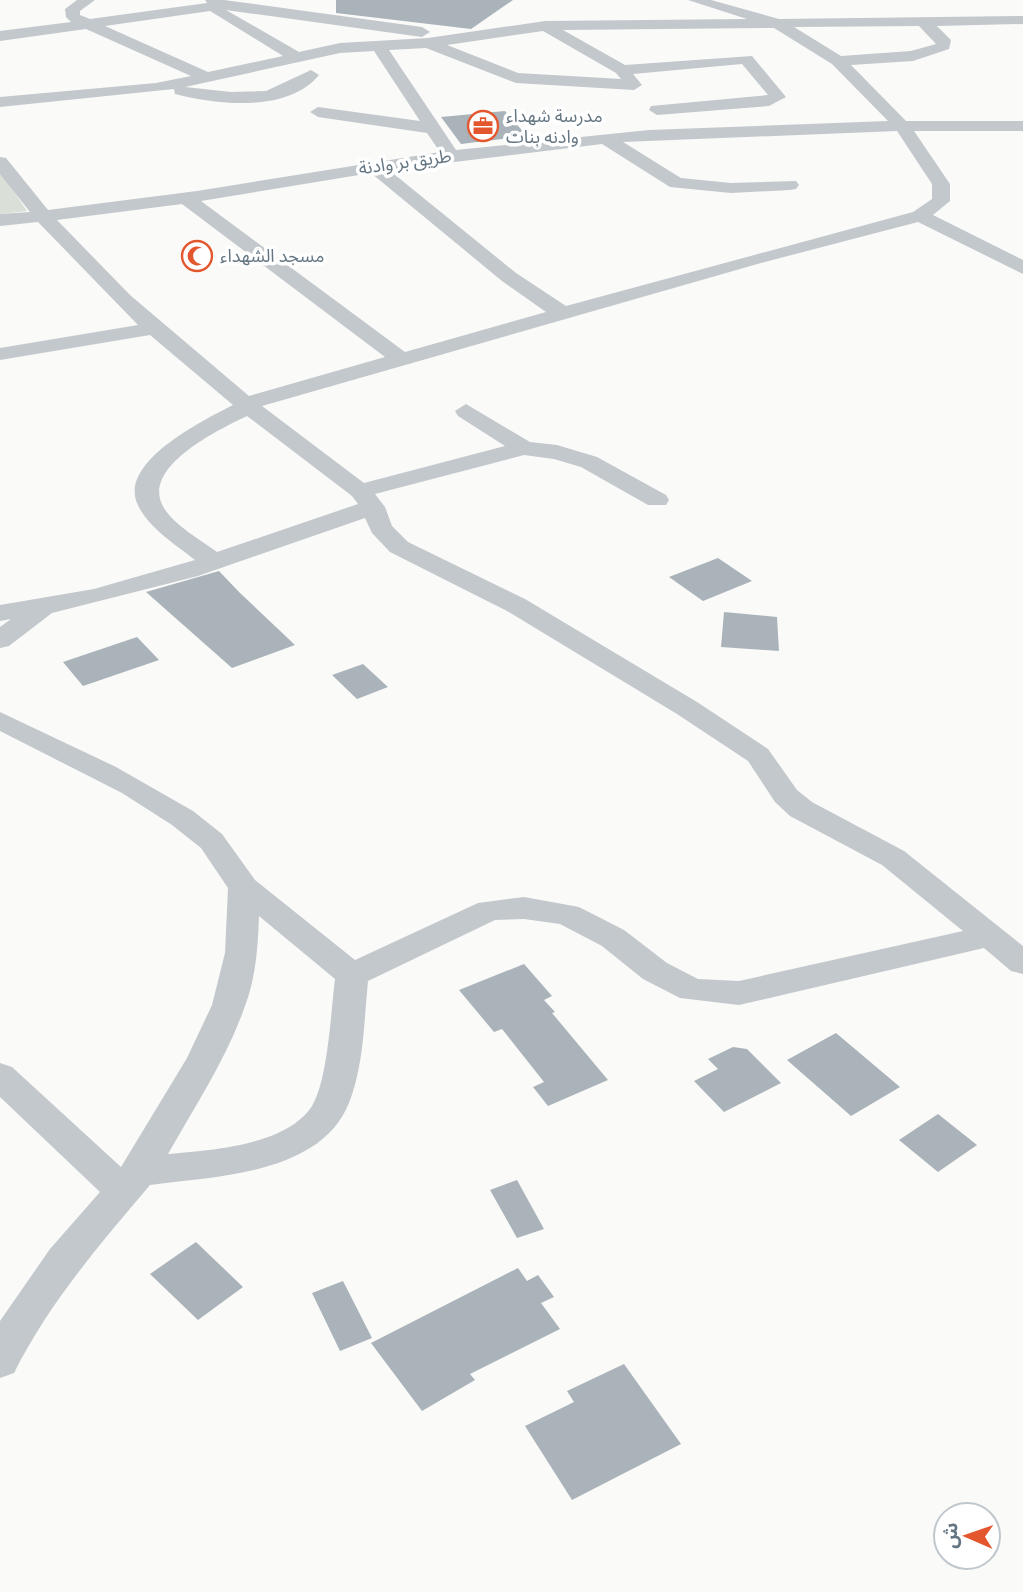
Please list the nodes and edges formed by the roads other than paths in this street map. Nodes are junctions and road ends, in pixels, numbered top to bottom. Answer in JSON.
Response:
{"nodes":[{"id":1,"x":88,"y":0,"type":"edge"},
{"id":2,"x":695,"y":0,"type":"edge"},
{"id":3,"x":215,"y":4,"type":"edge"},
{"id":4,"x":922,"y":20,"type":"junction"},
{"id":5,"x":1023,"y":20,"type":"edge"},
{"id":6,"x":775,"y":22,"type":"junction"},
{"id":7,"x":89,"y":24,"type":"junction"},
{"id":8,"x":545,"y":26,"type":"junction"},
{"id":9,"x":0,"y":36,"type":"edge"},
{"id":10,"x":453,"y":37,"type":"junction"},
{"id":11,"x":428,"y":43,"type":"junction"},
{"id":12,"x":379,"y":47,"type":"junction"},
{"id":13,"x":294,"y":56,"type":"junction"},
{"id":14,"x":838,"y":61,"type":"junction"},
{"id":15,"x":622,"y":70,"type":"junction"},
{"id":16,"x":311,"y":75,"type":"dead end"},
{"id":17,"x":209,"y":78,"type":"junction"},
{"id":18,"x":634,"y":85,"type":"junction"},
{"id":19,"x":156,"y":88,"type":"junction"},
{"id":20,"x":0,"y":102,"type":"edge"},
{"id":21,"x":657,"y":110,"type":"junction"},
{"id":22,"x":318,"y":112,"type":"dead end"},
{"id":23,"x":901,"y":125,"type":"junction"},
{"id":24,"x":1023,"y":126,"type":"edge"},
{"id":25,"x":430,"y":128,"type":"junction"},
{"id":26,"x":672,"y":134,"type":"junction"},
{"id":27,"x":607,"y":139,"type":"junction"},
{"id":28,"x":451,"y":156,"type":"junction"},
{"id":29,"x":0,"y":162,"type":"edge"},
{"id":30,"x":374,"y":166,"type":"junction"},
{"id":31,"x":790,"y":185,"type":"dead end"},
{"id":32,"x":184,"y":197,"type":"junction"},
{"id":33,"x":920,"y":216,"type":"junction"},
{"id":34,"x":41,"y":217,"type":"junction"},
{"id":35,"x":0,"y":220,"type":"edge"},
{"id":36,"x":1023,"y":268,"type":"edge"},
{"id":37,"x":565,"y":315,"type":"junction"},
{"id":38,"x":151,"y":329,"type":"junction"},
{"id":39,"x":0,"y":354,"type":"edge"},
{"id":40,"x":401,"y":359,"type":"junction"},
{"id":41,"x":245,"y":405,"type":"junction"},
{"id":42,"x":466,"y":411,"type":"dead end"},
{"id":43,"x":524,"y":448,"type":"junction"},
{"id":44,"x":367,"y":499,"type":"junction"},
{"id":45,"x":657,"y":500,"type":"dead end"},
{"id":46,"x":212,"y":561,"type":"junction"},
{"id":47,"x":42,"y":608,"type":"junction"},
{"id":48,"x":0,"y":613,"type":"edge"},
{"id":49,"x":0,"y":640,"type":"edge"},
{"id":50,"x":0,"y":720,"type":"edge"},
{"id":51,"x":244,"y":887,"type":"junction"},
{"id":52,"x":989,"y":936,"type":"junction"},
{"id":53,"x":1023,"y":963,"type":"edge"},
{"id":54,"x":352,"y":975,"type":"junction"},
{"id":55,"x":0,"y":1076,"type":"edge"},
{"id":56,"x":131,"y":1181,"type":"junction"},
{"id":57,"x":0,"y":1361,"type":"edge"}],
"edges":[{"from":1,"to":7,"type":"street"},
{"from":2,"to":6,"type":"street"},
{"from":3,"to":7,"type":"street"},
{"from":3,"to":10,"type":"street"},
{"from":3,"to":13,"type":"street"},
{"from":4,"to":5,"type":"street"},
{"from":4,"to":6,"type":"street"},
{"from":4,"to":14,"type":"street"},
{"from":6,"to":8,"type":"street"},
{"from":6,"to":14,"type":"street"},
{"from":7,"to":9,"type":"street"},
{"from":7,"to":17,"type":"street"},
{"from":8,"to":10,"type":"street"},
{"from":8,"to":15,"type":"street"},
{"from":10,"to":11,"type":"street"},
{"from":11,"to":12,"type":"street"},
{"from":11,"to":18,"type":"street"},
{"from":12,"to":13,"type":"street"},
{"from":12,"to":25,"type":"street"},
{"from":13,"to":17,"type":"street"},
{"from":14,"to":23,"type":"street"},
{"from":15,"to":18,"type":"street"},
{"from":15,"to":21,"type":"street"},
{"from":16,"to":19,"type":"street"},
{"from":17,"to":19,"type":"street"},
{"from":18,"to":21,"type":"street"},
{"from":19,"to":20,"type":"street"},
{"from":21,"to":26,"type":"street"},
{"from":22,"to":25,"type":"street"},
{"from":23,"to":24,"type":"street","name":"طريق بر وادنة"},
{"from":23,"to":26,"type":"street","name":"طريق بر وادنة"},
{"from":23,"to":33,"type":"street"},
{"from":25,"to":28,"type":"street"},
{"from":26,"to":27,"type":"street","name":"طريق بر وادنة"},
{"from":27,"to":28,"type":"street","name":"طريق بر وادنة"},
{"from":27,"to":31,"type":"street"},
{"from":28,"to":30,"type":"street","name":"طريق بر وادنة"},
{"from":29,"to":34,"type":"street"},
{"from":30,"to":32,"type":"street","name":"طريق بر وادنة"},
{"from":30,"to":37,"type":"street"},
{"from":32,"to":34,"type":"street","name":"طريق بر وادنة"},
{"from":32,"to":40,"type":"street"},
{"from":33,"to":36,"type":"street"},
{"from":33,"to":37,"type":"street"},
{"from":34,"to":35,"type":"street","name":"طريق بر وادنة"},
{"from":34,"to":38,"type":"street"},
{"from":37,"to":40,"type":"street"},
{"from":38,"to":39,"type":"street"},
{"from":38,"to":41,"type":"street"},
{"from":40,"to":41,"type":"street"},
{"from":41,"to":44,"type":"street"},
{"from":41,"to":46,"type":"street"},
{"from":42,"to":43,"type":"street"},
{"from":43,"to":44,"type":"street"},
{"from":43,"to":45,"type":"street"},
{"from":44,"to":46,"type":"street"},
{"from":44,"to":52,"type":"street"},
{"from":46,"to":47,"type":"street"},
{"from":47,"to":48,"type":"street"},
{"from":47,"to":49,"type":"street"},
{"from":50,"to":51,"type":"street"},
{"from":51,"to":54,"type":"street"},
{"from":51,"to":56,"type":"street"},
{"from":52,"to":53,"type":"street"},
{"from":52,"to":54,"type":"street"},
{"from":54,"to":56,"type":"street"},
{"from":55,"to":56,"type":"street"},
{"from":56,"to":57,"type":"street"}]}
